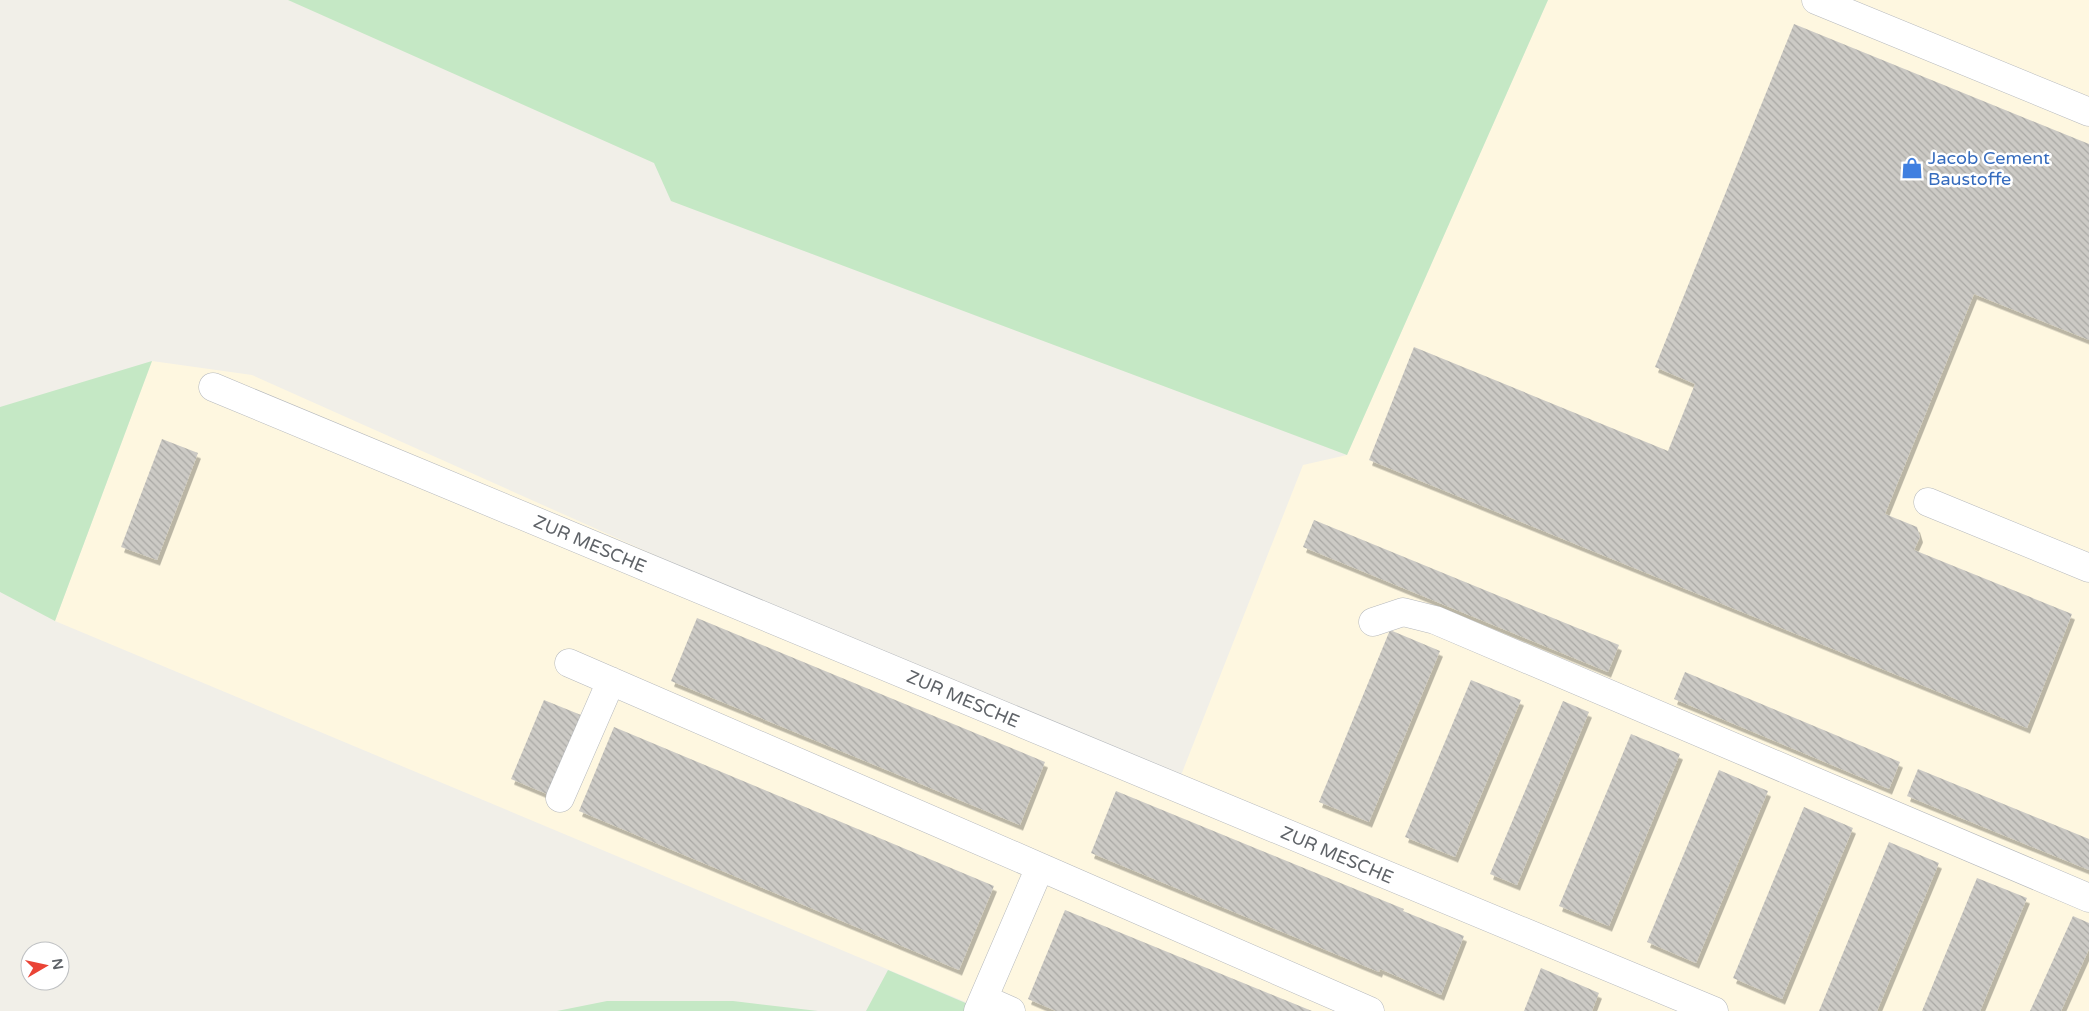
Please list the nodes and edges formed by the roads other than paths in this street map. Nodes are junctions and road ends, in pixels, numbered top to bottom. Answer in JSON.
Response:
{"nodes":[{"id":1,"x":1816,"y":0,"type":"edge"},
{"id":2,"x":2089,"y":112,"type":"edge"},
{"id":3,"x":213,"y":387,"type":"dead end"},
{"id":4,"x":1928,"y":502,"type":"dead end"},
{"id":5,"x":2089,"y":568,"type":"edge"},
{"id":6,"x":1373,"y":622,"type":"dead end"},
{"id":7,"x":569,"y":663,"type":"dead end"},
{"id":8,"x":611,"y":681,"type":"junction"},
{"id":9,"x":560,"y":798,"type":"dead end"},
{"id":10,"x":1040,"y":868,"type":"junction"},
{"id":11,"x":2089,"y":898,"type":"edge"},
{"id":12,"x":981,"y":1005,"type":"edge"},
{"id":13,"x":1011,"y":1011,"type":"edge"},
{"id":14,"x":1370,"y":1011,"type":"edge"},
{"id":15,"x":1714,"y":1011,"type":"edge"}],
"edges":[{"from":1,"to":2,"type":"lane"},
{"from":3,"to":15,"type":"lane","name":"ZUR MESCHE"},
{"from":4,"to":5,"type":"lane"},
{"from":6,"to":11,"type":"lane"},
{"from":7,"to":8,"type":"lane"},
{"from":8,"to":9,"type":"lane"},
{"from":8,"to":10,"type":"lane"},
{"from":10,"to":12,"type":"lane"},
{"from":10,"to":14,"type":"lane"},
{"from":12,"to":13,"type":"lane"}]}
